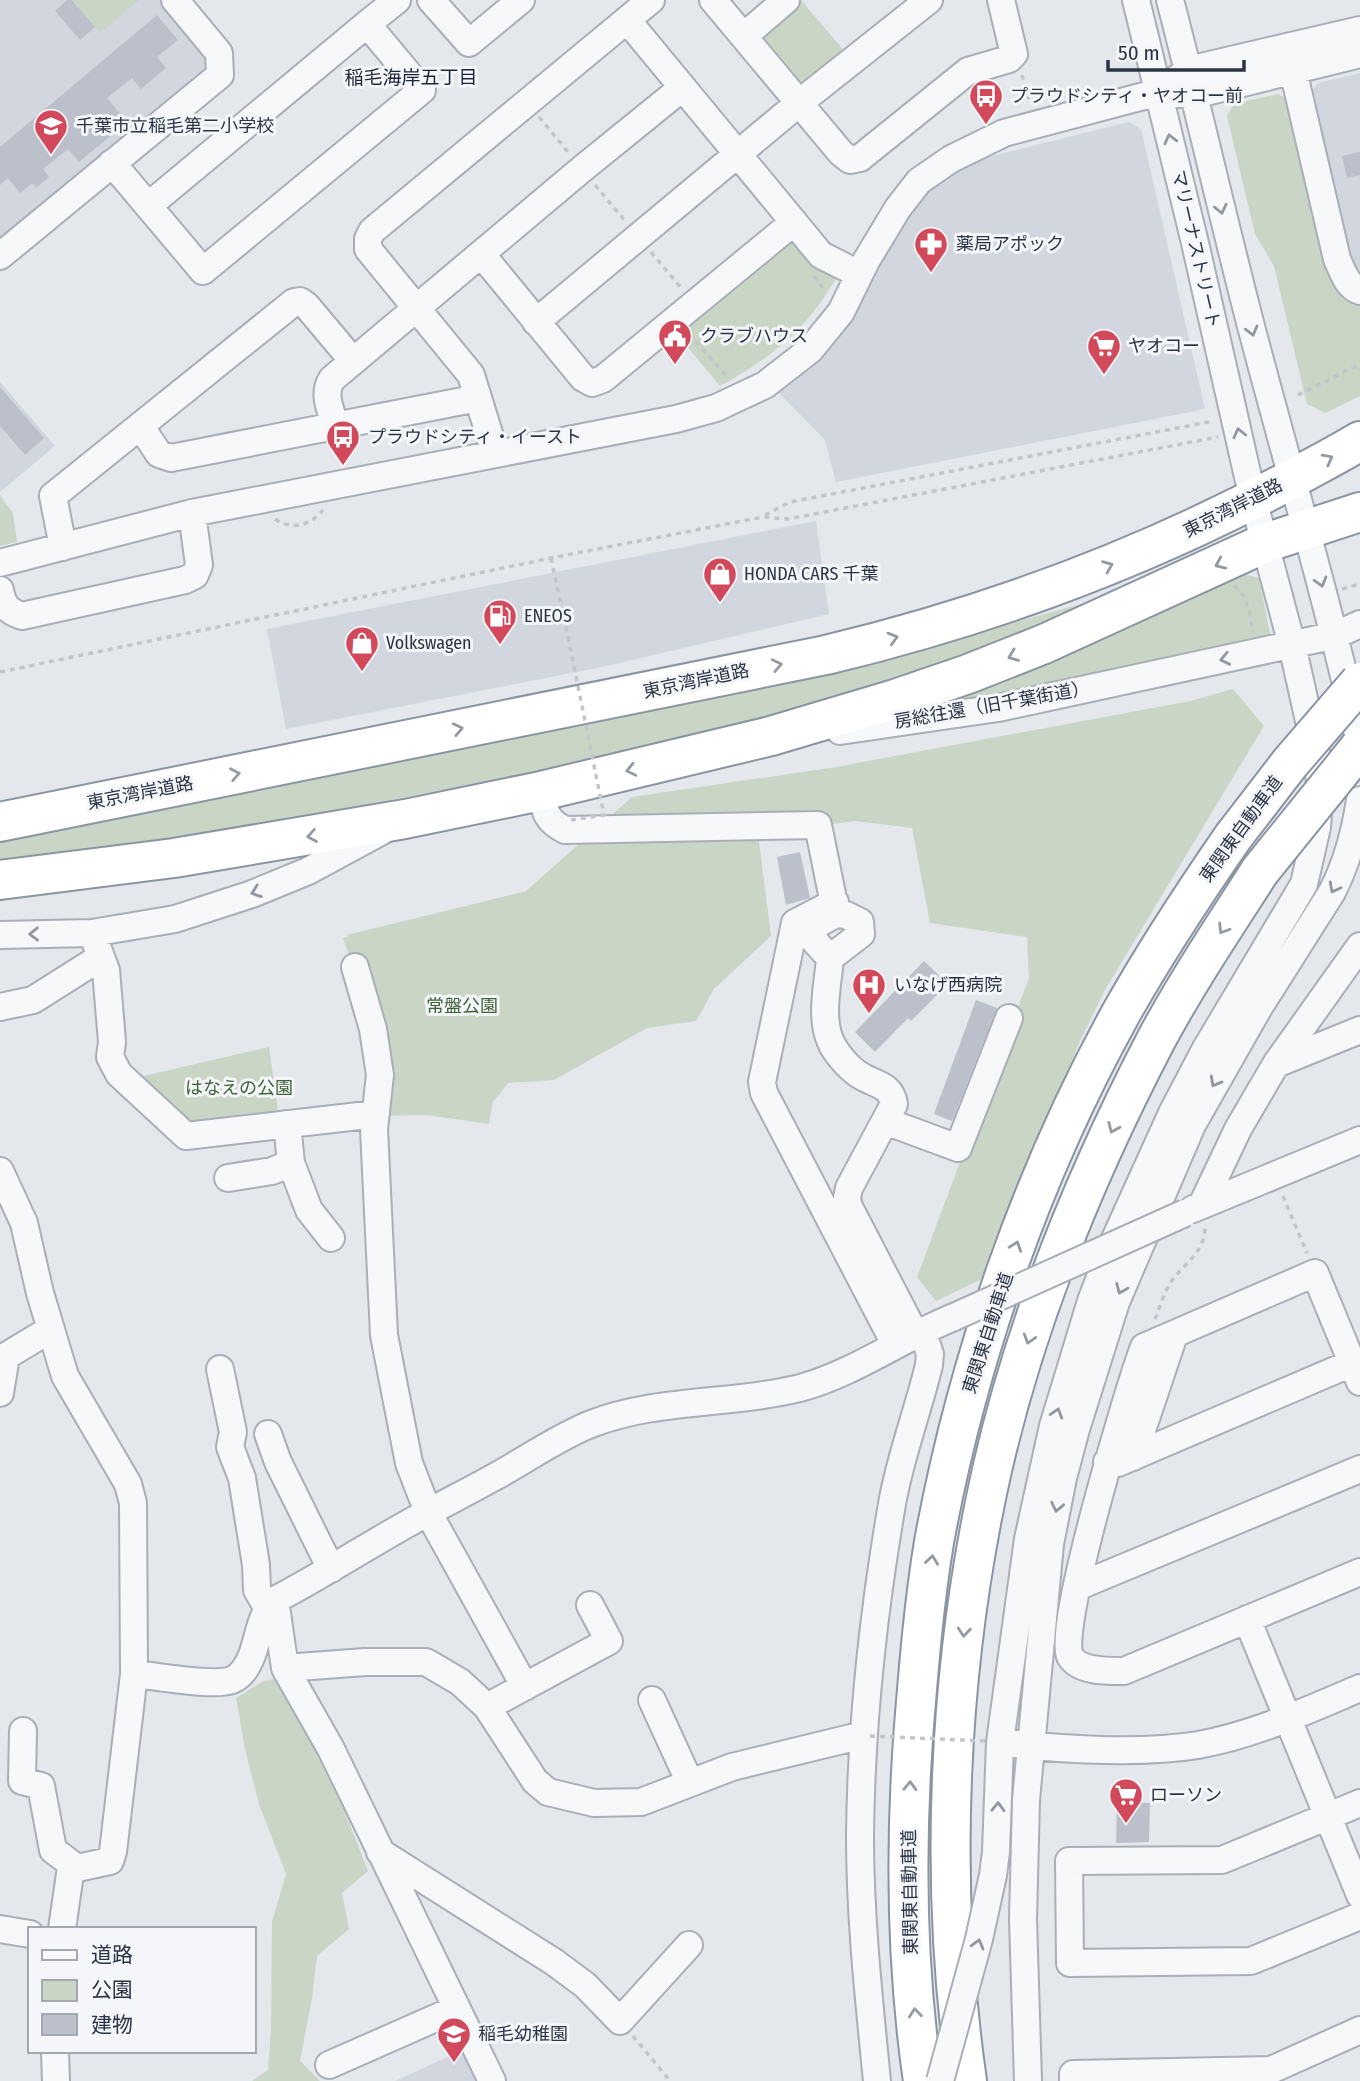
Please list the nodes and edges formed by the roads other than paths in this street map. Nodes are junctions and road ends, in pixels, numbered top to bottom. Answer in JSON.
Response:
{"nodes":[{"id":1,"x":176,"y":0,"type":"edge"},
{"id":2,"x":397,"y":0,"type":"edge"},
{"id":3,"x":431,"y":0,"type":"edge"},
{"id":4,"x":521,"y":0,"type":"edge"},
{"id":5,"x":651,"y":0,"type":"edge"},
{"id":6,"x":713,"y":0,"type":"edge"},
{"id":7,"x":786,"y":0,"type":"edge"},
{"id":8,"x":929,"y":0,"type":"edge"},
{"id":9,"x":1001,"y":0,"type":"edge"},
{"id":10,"x":1136,"y":0,"type":"edge"},
{"id":11,"x":1170,"y":0,"type":"edge"},
{"id":12,"x":627,"y":20,"type":"junction"},
{"id":13,"x":367,"y":24,"type":"junction"},
{"id":14,"x":1360,"y":30,"type":"edge"},
{"id":15,"x":744,"y":36,"type":"junction"},
{"id":16,"x":1360,"y":54,"type":"edge"},
{"id":17,"x":1293,"y":70,"type":"junction"},
{"id":18,"x":1191,"y":83,"type":"junction"},
{"id":19,"x":682,"y":88,"type":"junction"},
{"id":20,"x":1159,"y":92,"type":"junction"},
{"id":21,"x":799,"y":103,"type":"junction"},
{"id":22,"x":739,"y":154,"type":"junction"},
{"id":23,"x":112,"y":163,"type":"junction"},
{"id":24,"x":148,"y":206,"type":"junction"},
{"id":25,"x":794,"y":222,"type":"junction"},
{"id":26,"x":482,"y":255,"type":"junction"},
{"id":27,"x":0,"y":256,"type":"edge"},
{"id":28,"x":859,"y":274,"type":"junction"},
{"id":29,"x":1360,"y":292,"type":"edge"},
{"id":30,"x":416,"y":308,"type":"junction"},
{"id":31,"x":536,"y":322,"type":"junction"},
{"id":32,"x":353,"y":361,"type":"junction"},
{"id":33,"x":478,"y":398,"type":"junction"},
{"id":34,"x":335,"y":425,"type":"junction"},
{"id":35,"x":141,"y":427,"type":"junction"},
{"id":36,"x":1360,"y":442,"type":"edge"},
{"id":37,"x":495,"y":453,"type":"junction"},
{"id":38,"x":1291,"y":479,"type":"junction"},
{"id":39,"x":1253,"y":499,"type":"junction"},
{"id":40,"x":1360,"y":512,"type":"edge"},
{"id":41,"x":191,"y":513,"type":"junction"},
{"id":42,"x":1307,"y":530,"type":"junction"},
{"id":43,"x":1265,"y":543,"type":"junction"},
{"id":44,"x":63,"y":547,"type":"junction"},
{"id":45,"x":0,"y":563,"type":"edge"},
{"id":46,"x":0,"y":590,"type":"edge"},
{"id":47,"x":1360,"y":624,"type":"edge"},
{"id":48,"x":1348,"y":638,"type":"edge"},
{"id":49,"x":1292,"y":645,"type":"junction"},
{"id":50,"x":1360,"y":682,"type":"edge"},
{"id":51,"x":1360,"y":747,"type":"edge"},
{"id":52,"x":1360,"y":753,"type":"edge"},
{"id":53,"x":690,"y":756,"type":"junction"},
{"id":54,"x":541,"y":791,"type":"junction"},
{"id":55,"x":1360,"y":800,"type":"edge"},
{"id":56,"x":405,"y":819,"type":"junction"},
{"id":57,"x":0,"y":822,"type":"edge"},
{"id":58,"x":0,"y":880,"type":"edge"},
{"id":59,"x":836,"y":908,"type":"junction"},
{"id":60,"x":0,"y":935,"type":"edge"},
{"id":61,"x":96,"y":945,"type":"junction"},
{"id":62,"x":1360,"y":946,"type":"edge"},
{"id":63,"x":355,"y":967,"type":"dead end"},
{"id":64,"x":0,"y":1007,"type":"edge"},
{"id":65,"x":1009,"y":1018,"type":"dead end"},
{"id":66,"x":1360,"y":1030,"type":"edge"},
{"id":67,"x":1276,"y":1064,"type":"junction"},
{"id":68,"x":376,"y":1114,"type":"junction"},
{"id":69,"x":885,"y":1121,"type":"junction"},
{"id":70,"x":287,"y":1124,"type":"junction"},
{"id":71,"x":1360,"y":1140,"type":"edge"},
{"id":72,"x":291,"y":1163,"type":"junction"},
{"id":73,"x":0,"y":1171,"type":"edge"},
{"id":74,"x":228,"y":1178,"type":"dead end"},
{"id":75,"x":1197,"y":1213,"type":"junction"},
{"id":76,"x":331,"y":1238,"type":"dead end"},
{"id":77,"x":51,"y":1329,"type":"junction"},
{"id":78,"x":1174,"y":1335,"type":"junction"},
{"id":79,"x":911,"y":1336,"type":"junction"},
{"id":80,"x":220,"y":1369,"type":"dead end"},
{"id":81,"x":1356,"y":1372,"type":"edge"},
{"id":82,"x":0,"y":1393,"type":"edge"},
{"id":83,"x":268,"y":1434,"type":"dead end"},
{"id":84,"x":1133,"y":1457,"type":"junction"},
{"id":85,"x":1107,"y":1462,"type":"junction"},
{"id":86,"x":1360,"y":1469,"type":"edge"},
{"id":87,"x":428,"y":1512,"type":"junction"},
{"id":88,"x":331,"y":1569,"type":"junction"},
{"id":89,"x":1360,"y":1572,"type":"edge"},
{"id":90,"x":1077,"y":1587,"type":"junction"},
{"id":91,"x":272,"y":1605,"type":"junction"},
{"id":92,"x":590,"y":1605,"type":"dead end"},
{"id":93,"x":1247,"y":1619,"type":"junction"},
{"id":94,"x":285,"y":1668,"type":"junction"},
{"id":95,"x":134,"y":1674,"type":"junction"},
{"id":96,"x":525,"y":1687,"type":"junction"},
{"id":97,"x":1360,"y":1688,"type":"edge"},
{"id":98,"x":652,"y":1700,"type":"dead end"},
{"id":99,"x":488,"y":1707,"type":"junction"},
{"id":100,"x":1288,"y":1718,"type":"junction"},
{"id":101,"x":23,"y":1731,"type":"dead end"},
{"id":102,"x":867,"y":1735,"type":"junction"},
{"id":103,"x":993,"y":1742,"type":"junction"},
{"id":104,"x":1031,"y":1746,"type":"junction"},
{"id":105,"x":690,"y":1783,"type":"junction"},
{"id":106,"x":1360,"y":1803,"type":"edge"},
{"id":107,"x":1328,"y":1816,"type":"junction"},
{"id":108,"x":380,"y":1852,"type":"junction"},
{"id":109,"x":77,"y":1868,"type":"junction"},
{"id":110,"x":1360,"y":1895,"type":"edge"},
{"id":111,"x":1360,"y":1916,"type":"edge"},
{"id":112,"x":62,"y":1927,"type":"edge"},
{"id":113,"x":0,"y":1929,"type":"edge"},
{"id":114,"x":28,"y":1934,"type":"edge"},
{"id":115,"x":690,"y":1945,"type":"dead end"},
{"id":116,"x":456,"y":2009,"type":"junction"},
{"id":117,"x":1360,"y":2030,"type":"edge"},
{"id":118,"x":55,"y":2053,"type":"edge"},
{"id":119,"x":329,"y":2065,"type":"dead end"},
{"id":120,"x":56,"y":2081,"type":"edge"},
{"id":121,"x":492,"y":2081,"type":"edge"},
{"id":122,"x":877,"y":2081,"type":"edge"},
{"id":123,"x":923,"y":2081,"type":"edge"},
{"id":124,"x":940,"y":2081,"type":"edge"},
{"id":125,"x":967,"y":2081,"type":"edge"},
{"id":126,"x":1028,"y":2081,"type":"edge"},
{"id":127,"x":1073,"y":2081,"type":"edge"}],
"edges":[{"from":1,"to":23,"type":"street"},
{"from":2,"to":13,"type":"street"},
{"from":3,"to":4,"type":"street"},
{"from":5,"to":12,"type":"street"},
{"from":6,"to":15,"type":"street"},
{"from":7,"to":15,"type":"street"},
{"from":8,"to":21,"type":"street"},
{"from":9,"to":21,"type":"street"},
{"from":10,"to":20,"type":"street","name":"マリーナストリート"},
{"from":11,"to":18,"type":"street","name":"マリーナストリート"},
{"from":12,"to":19,"type":"street"},
{"from":12,"to":30,"type":"street"},
{"from":13,"to":24,"type":"street"},
{"from":13,"to":24,"type":"street"},
{"from":14,"to":18,"type":"street"},
{"from":15,"to":21,"type":"street"},
{"from":16,"to":17,"type":"street"},
{"from":17,"to":18,"type":"street"},
{"from":17,"to":29,"type":"street"},
{"from":18,"to":20,"type":"street"},
{"from":18,"to":38,"type":"street","name":"マリーナストリート","one_way":true},
{"from":19,"to":22,"type":"street"},
{"from":19,"to":26,"type":"street"},
{"from":20,"to":28,"type":"street"},
{"from":39,"to":20,"type":"street","name":"マリーナストリート","one_way":true},
{"from":21,"to":22,"type":"street"},
{"from":22,"to":25,"type":"street"},
{"from":22,"to":31,"type":"street"},
{"from":23,"to":24,"type":"street"},
{"from":23,"to":27,"type":"street"},
{"from":25,"to":28,"type":"street"},
{"from":25,"to":31,"type":"street"},
{"from":26,"to":30,"type":"street"},
{"from":26,"to":31,"type":"street"},
{"from":28,"to":37,"type":"street"},
{"from":30,"to":32,"type":"street"},
{"from":30,"to":33,"type":"street"},
{"from":32,"to":34,"type":"street"},
{"from":32,"to":35,"type":"street"},
{"from":33,"to":34,"type":"street"},
{"from":33,"to":37,"type":"street"},
{"from":34,"to":35,"type":"street"},
{"from":35,"to":44,"type":"street"},
{"from":38,"to":36,"type":"highway","name":"東京湾岸道路","one_way":true},
{"from":37,"to":41,"type":"street"},
{"from":38,"to":39,"type":"highway","name":"東京湾岸道路"},
{"from":38,"to":42,"type":"street","name":"マリーナストリート"},
{"from":39,"to":43,"type":"street","name":"マリーナストリート"},
{"from":57,"to":39,"type":"highway","name":"東京湾岸道路","one_way":true},
{"from":40,"to":42,"type":"highway"},
{"from":41,"to":44,"type":"street"},
{"from":41,"to":46,"type":"street"},
{"from":42,"to":43,"type":"highway"},
{"from":42,"to":48,"type":"street","name":"マリーナストリート","one_way":true},
{"from":43,"to":49,"type":"street","name":"マリーナストリート"},
{"from":43,"to":53,"type":"highway","one_way":true},
{"from":44,"to":45,"type":"street"},
{"from":47,"to":48,"type":"street"},
{"from":48,"to":49,"type":"street","name":"房総往還（旧千葉街道）"},
{"from":48,"to":52,"type":"street","name":"マリーナストリート"},
{"from":49,"to":53,"type":"street","name":"房総往還（旧千葉街道）","one_way":true},
{"from":103,"to":49,"type":"street","name":"マリーナストリート","one_way":true},
{"from":123,"to":50,"type":"highway","name":"東関東自動車道","one_way":true,"bridge":true},
{"from":51,"to":125,"type":"highway","one_way":true,"bridge":true},
{"from":53,"to":54,"type":"highway","one_way":true},
{"from":54,"to":56,"type":"highway"},
{"from":54,"to":59,"type":"street"},
{"from":55,"to":104,"type":"street","one_way":true},
{"from":56,"to":58,"type":"highway","one_way":true},
{"from":56,"to":61,"type":"street","one_way":true},
{"from":59,"to":69,"type":"street"},
{"from":59,"to":79,"type":"street"},
{"from":61,"to":60,"type":"street","one_way":true},
{"from":61,"to":64,"type":"street"},
{"from":61,"to":70,"type":"street"},
{"from":62,"to":67,"type":"street"},
{"from":63,"to":68,"type":"street"},
{"from":65,"to":69,"type":"street"},
{"from":66,"to":67,"type":"street"},
{"from":67,"to":75,"type":"street"},
{"from":68,"to":70,"type":"street"},
{"from":68,"to":87,"type":"street"},
{"from":69,"to":79,"type":"street"},
{"from":70,"to":72,"type":"street"},
{"from":71,"to":75,"type":"street"},
{"from":72,"to":74,"type":"street"},
{"from":72,"to":76,"type":"street"},
{"from":73,"to":77,"type":"street"},
{"from":75,"to":79,"type":"street","bridge":true},
{"from":77,"to":82,"type":"street"},
{"from":77,"to":95,"type":"street"},
{"from":78,"to":81,"type":"street"},
{"from":78,"to":84,"type":"street"},
{"from":78,"to":85,"type":"street"},
{"from":79,"to":87,"type":"street"},
{"from":79,"to":102,"type":"street"},
{"from":80,"to":91,"type":"street"},
{"from":81,"to":84,"type":"street"},
{"from":83,"to":88,"type":"street"},
{"from":84,"to":85,"type":"street"},
{"from":85,"to":90,"type":"street"},
{"from":86,"to":90,"type":"street"},
{"from":87,"to":88,"type":"street"},
{"from":87,"to":96,"type":"street"},
{"from":88,"to":91,"type":"street"},
{"from":89,"to":93,"type":"street"},
{"from":90,"to":93,"type":"street"},
{"from":91,"to":94,"type":"street"},
{"from":91,"to":95,"type":"street"},
{"from":92,"to":96,"type":"street"},
{"from":93,"to":100,"type":"street"},
{"from":94,"to":99,"type":"street"},
{"from":94,"to":108,"type":"street"},
{"from":95,"to":109,"type":"street"},
{"from":96,"to":99,"type":"street"},
{"from":97,"to":100,"type":"street"},
{"from":98,"to":105,"type":"street"},
{"from":99,"to":105,"type":"street"},
{"from":100,"to":104,"type":"street"},
{"from":100,"to":107,"type":"street"},
{"from":101,"to":109,"type":"street"},
{"from":102,"to":105,"type":"street"},
{"from":102,"to":122,"type":"street"},
{"from":103,"to":104,"type":"street"},
{"from":124,"to":103,"type":"street","name":"マリーナストリート","one_way":true,"bridge":true},
{"from":104,"to":126,"type":"street"},
{"from":106,"to":107,"type":"street"},
{"from":107,"to":110,"type":"street"},
{"from":107,"to":111,"type":"street"},
{"from":108,"to":115,"type":"street"},
{"from":108,"to":116,"type":"street"},
{"from":109,"to":112,"type":"street"},
{"from":113,"to":114,"type":"street"},
{"from":116,"to":119,"type":"street"},
{"from":116,"to":121,"type":"street"},
{"from":117,"to":127,"type":"street"},
{"from":118,"to":120,"type":"street"}]}
